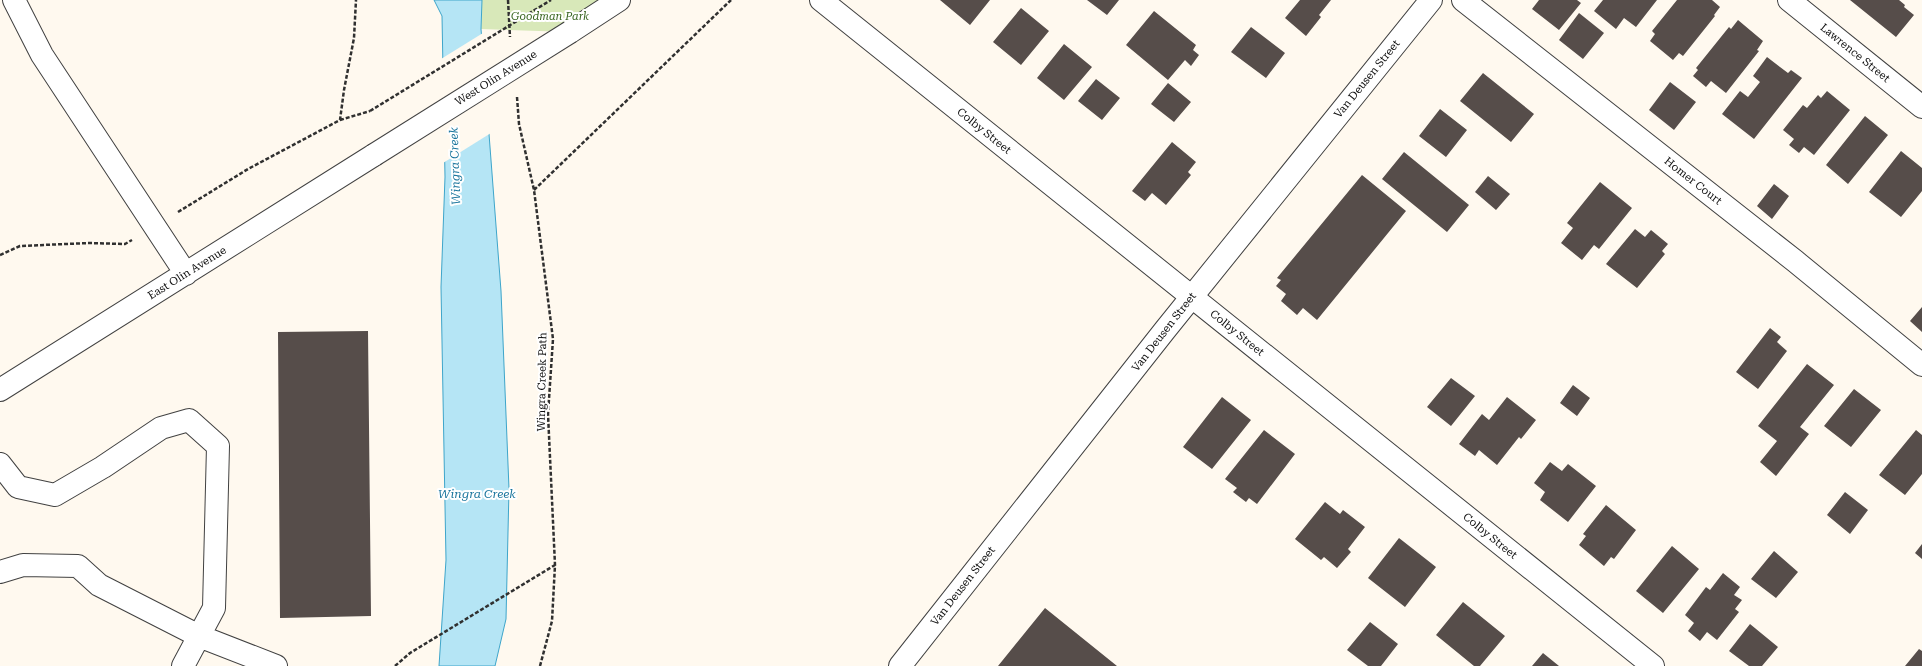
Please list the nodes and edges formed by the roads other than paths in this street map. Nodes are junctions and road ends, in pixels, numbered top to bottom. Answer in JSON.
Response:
{"nodes":[{"id":1,"x":14,"y":0,"type":"edge"},
{"id":2,"x":619,"y":0,"type":"edge"},
{"id":3,"x":821,"y":0,"type":"edge"},
{"id":4,"x":1431,"y":0,"type":"edge"},
{"id":5,"x":1463,"y":0,"type":"edge"},
{"id":6,"x":1789,"y":0,"type":"edge"},
{"id":7,"x":1922,"y":105,"type":"edge"},
{"id":8,"x":374,"y":154,"type":"joint"},
{"id":9,"x":186,"y":274,"type":"junction"},
{"id":10,"x":1191,"y":297,"type":"junction"},
{"id":11,"x":1922,"y":364,"type":"edge"},
{"id":12,"x":0,"y":390,"type":"edge"},
{"id":13,"x":0,"y":464,"type":"edge"},
{"id":14,"x":0,"y":572,"type":"edge"},
{"id":15,"x":199,"y":636,"type":"junction"},
{"id":16,"x":183,"y":666,"type":"edge"},
{"id":17,"x":276,"y":666,"type":"edge"},
{"id":18,"x":900,"y":666,"type":"edge"},
{"id":19,"x":1652,"y":666,"type":"edge"}],
"edges":[{"from":1,"to":9,"type":"street"},
{"from":2,"to":8,"type":"street","name":"West Olin Avenue","bridge":true},
{"from":3,"to":10,"type":"street","name":"Colby Street"},
{"from":4,"to":10,"type":"street","name":"Van Deusen Street"},
{"from":5,"to":11,"type":"street","name":"Homer Court"},
{"from":6,"to":7,"type":"street","name":"Lawrence Street"},
{"from":8,"to":9,"type":"street","name":"East Olin Avenue"},
{"from":9,"to":12,"type":"street","name":"East Olin Avenue"},
{"from":10,"to":18,"type":"street","name":"Van Deusen Street"},
{"from":10,"to":19,"type":"street","name":"Colby Street"},
{"from":13,"to":15,"type":"street"},
{"from":14,"to":15,"type":"street"},
{"from":15,"to":16,"type":"street"},
{"from":15,"to":17,"type":"street"}]}
